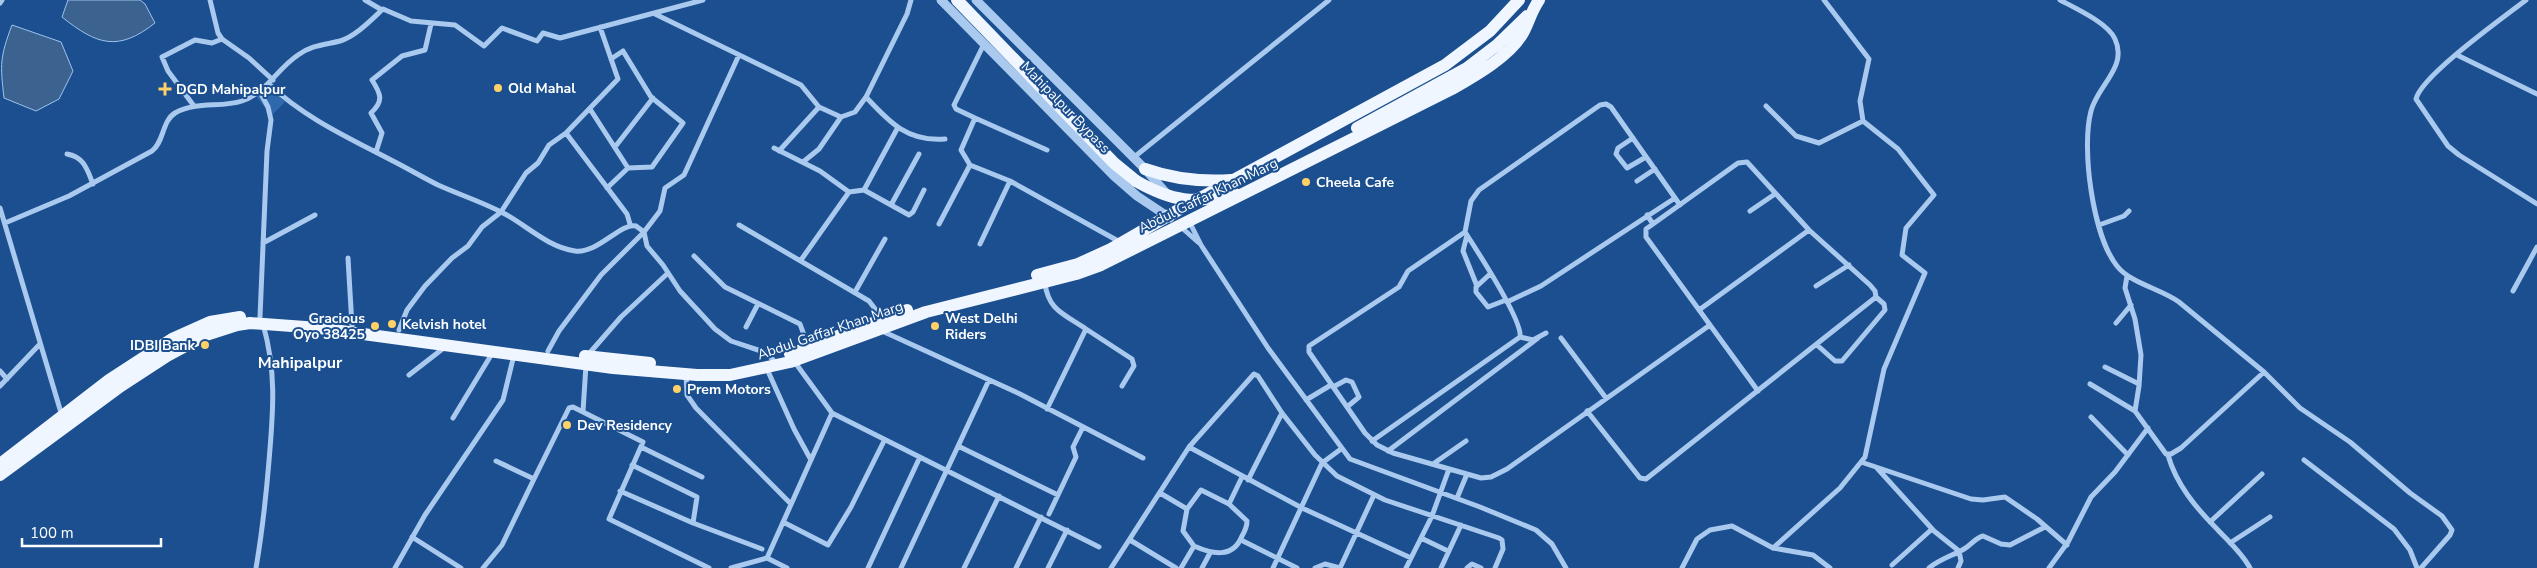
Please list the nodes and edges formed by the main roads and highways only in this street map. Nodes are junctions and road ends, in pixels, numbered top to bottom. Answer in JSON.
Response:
{"nodes":[{"id":1,"x":957,"y":0,"type":"edge"},
{"id":2,"x":1519,"y":0,"type":"edge"},
{"id":3,"x":1539,"y":0,"type":"edge"},
{"id":4,"x":1529,"y":14,"type":"junction"},
{"id":5,"x":1145,"y":168,"type":"road end"},
{"id":6,"x":1236,"y":180,"type":"junction"},
{"id":7,"x":1179,"y":220,"type":"junction"},
{"id":8,"x":261,"y":320,"type":"junction"},
{"id":9,"x":879,"y":323,"type":"junction"},
{"id":10,"x":586,"y":360,"type":"junction"},
{"id":11,"x":770,"y":364,"type":"junction"},
{"id":12,"x":0,"y":464,"type":"edge"},
{"id":13,"x":0,"y":475,"type":"edge"}],
"edges":[{"from":1,"to":4,"type":"main road","bridge":true},
{"from":2,"to":6,"type":"main road","name":"Abdul Gaffar Khan Marg"},
{"from":3,"to":4,"type":"main road","name":"Abdul Gaffar Khan Marg"},
{"from":4,"to":7,"type":"main road","name":"Abdul Gaffar Khan Marg"},
{"from":5,"to":6,"type":"main road"},
{"from":6,"to":7,"type":"main road","name":"Abdul Gaffar Khan Marg"},
{"from":7,"to":9,"type":"main road","name":"Abdul Gaffar Khan Marg"},
{"from":7,"to":9,"type":"main road","name":"Abdul Gaffar Khan Marg"},
{"from":8,"to":10,"type":"main road","name":"Abdul Gaffar Khan Marg"},
{"from":8,"to":10,"type":"main road","name":"Abdul Gaffar Khan Marg"},
{"from":8,"to":12,"type":"main road","name":"Abdul Gaffar Khan Marg"},
{"from":8,"to":13,"type":"main road","name":"Abdul Gaffar Khan Marg"},
{"from":9,"to":11,"type":"main road","name":"Abdul Gaffar Khan Marg"},
{"from":9,"to":11,"type":"main road","name":"Abdul Gaffar Khan Marg"},
{"from":10,"to":11,"type":"main road","name":"Abdul Gaffar Khan Marg"},
{"from":10,"to":11,"type":"main road","name":"Abdul Gaffar Khan Marg"}]}
